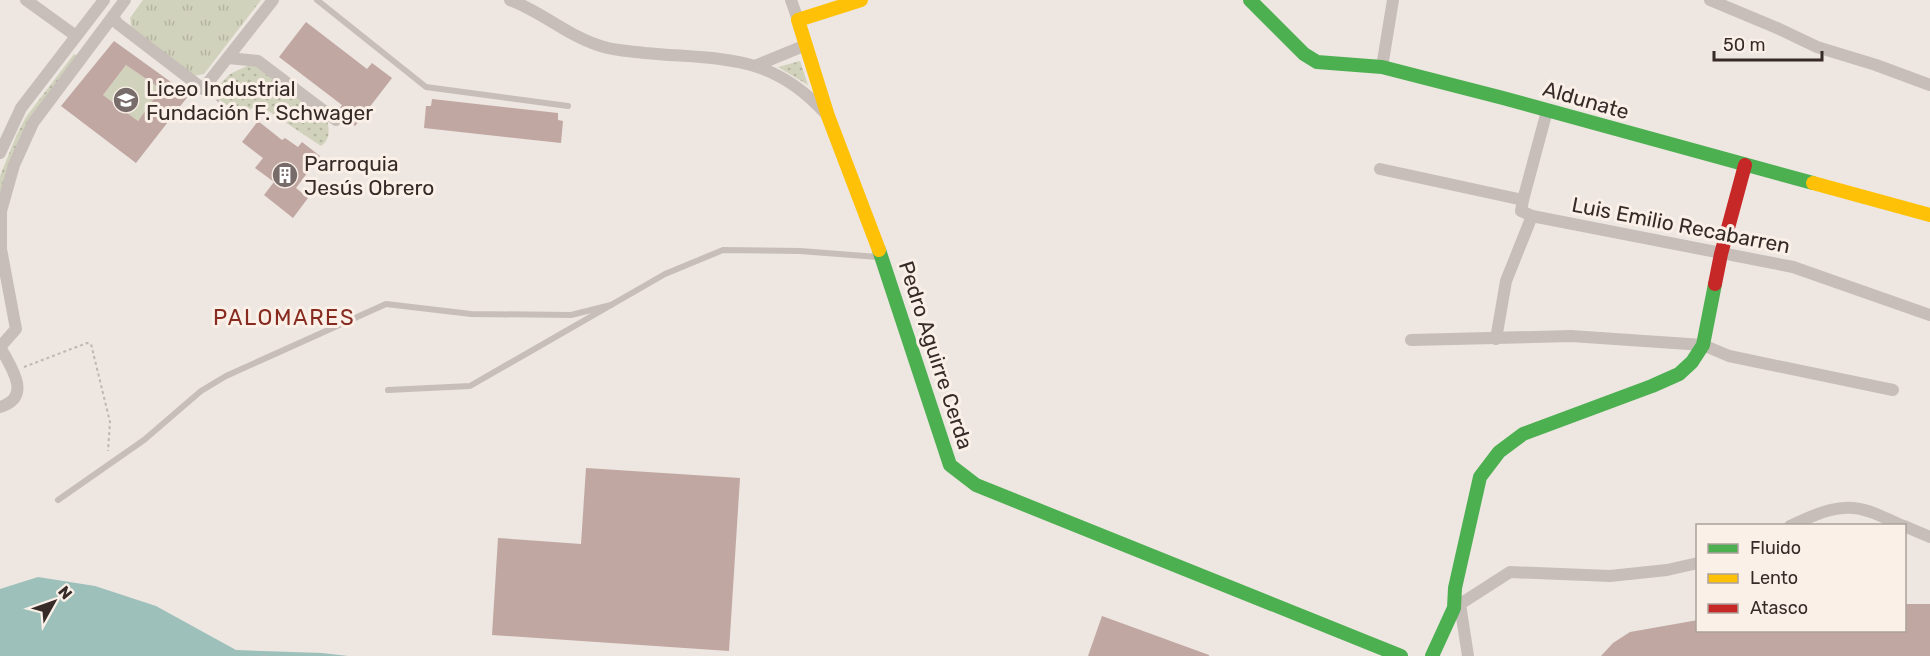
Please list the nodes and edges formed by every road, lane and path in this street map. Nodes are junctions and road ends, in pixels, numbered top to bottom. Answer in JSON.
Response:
{"nodes":[{"id":1,"x":26,"y":0,"type":"edge"},
{"id":2,"x":104,"y":0,"type":"edge"},
{"id":3,"x":125,"y":0,"type":"edge"},
{"id":4,"x":273,"y":0,"type":"edge"},
{"id":5,"x":316,"y":0,"type":"edge"},
{"id":6,"x":510,"y":0,"type":"edge"},
{"id":7,"x":791,"y":0,"type":"edge"},
{"id":8,"x":861,"y":0,"type":"edge"},
{"id":9,"x":1250,"y":0,"type":"edge"},
{"id":10,"x":1393,"y":0,"type":"edge"},
{"id":11,"x":1710,"y":0,"type":"edge"},
{"id":12,"x":113,"y":16,"type":"junction"},
{"id":13,"x":798,"y":20,"type":"junction"},
{"id":14,"x":76,"y":36,"type":"junction"},
{"id":15,"x":806,"y":45,"type":"junction"},
{"id":16,"x":228,"y":58,"type":"junction"},
{"id":17,"x":757,"y":65,"type":"junction"},
{"id":18,"x":1382,"y":67,"type":"junction"},
{"id":19,"x":1930,"y":85,"type":"edge"},
{"id":20,"x":203,"y":89,"type":"junction"},
{"id":21,"x":568,"y":106,"type":"dead end"},
{"id":22,"x":226,"y":107,"type":"dead end"},
{"id":23,"x":1547,"y":111,"type":"junction"},
{"id":24,"x":828,"y":116,"type":"junction"},
{"id":25,"x":336,"y":120,"type":"dead end"},
{"id":26,"x":0,"y":153,"type":"edge"},
{"id":27,"x":1744,"y":165,"type":"junction"},
{"id":28,"x":1380,"y":169,"type":"dead end"},
{"id":29,"x":1522,"y":200,"type":"junction"},
{"id":30,"x":1930,"y":215,"type":"edge"},
{"id":31,"x":1532,"y":216,"type":"junction"},
{"id":32,"x":1721,"y":254,"type":"junction"},
{"id":33,"x":882,"y":257,"type":"junction"},
{"id":34,"x":611,"y":305,"type":"junction"},
{"id":35,"x":1930,"y":315,"type":"edge"},
{"id":36,"x":1496,"y":339,"type":"junction"},
{"id":37,"x":1411,"y":340,"type":"dead end"},
{"id":38,"x":1703,"y":345,"type":"junction"},
{"id":39,"x":0,"y":347,"type":"edge"},
{"id":40,"x":13,"y":371,"type":"junction"},
{"id":41,"x":388,"y":390,"type":"dead end"},
{"id":42,"x":1893,"y":390,"type":"dead end"},
{"id":43,"x":5,"y":406,"type":"edge"},
{"id":44,"x":107,"y":466,"type":"junction"},
{"id":45,"x":58,"y":500,"type":"dead end"},
{"id":46,"x":1793,"y":524,"type":"edge"},
{"id":47,"x":1899,"y":524,"type":"edge"},
{"id":48,"x":1906,"y":527,"type":"edge"},
{"id":49,"x":1930,"y":537,"type":"edge"},
{"id":50,"x":1696,"y":563,"type":"edge"},
{"id":51,"x":1457,"y":606,"type":"junction"},
{"id":52,"x":1401,"y":656,"type":"edge"},
{"id":53,"x":1432,"y":656,"type":"edge"},
{"id":54,"x":1468,"y":656,"type":"edge"}],
"edges":[{"from":1,"to":14,"type":"street"},
{"from":2,"to":14,"type":"street"},
{"from":3,"to":12,"type":"street"},
{"from":4,"to":16,"type":"street"},
{"from":5,"to":21,"type":"lane"},
{"from":6,"to":17,"type":"street"},
{"from":7,"to":13,"type":"street","name":"Pedro Aguirre Cerda"},
{"from":8,"to":13,"type":"street"},
{"from":9,"to":18,"type":"street","name":"Aldunate"},
{"from":10,"to":18,"type":"street"},
{"from":11,"to":19,"type":"street"},
{"from":12,"to":20,"type":"street"},
{"from":12,"to":39,"type":"street"},
{"from":13,"to":15,"type":"street","name":"Pedro Aguirre Cerda"},
{"from":14,"to":26,"type":"street"},
{"from":15,"to":17,"type":"street"},
{"from":15,"to":24,"type":"street","name":"Pedro Aguirre Cerda"},
{"from":16,"to":20,"type":"street"},
{"from":16,"to":25,"type":"street"},
{"from":17,"to":24,"type":"street"},
{"from":18,"to":23,"type":"street","name":"Aldunate"},
{"from":20,"to":22,"type":"path"},
{"from":23,"to":27,"type":"street","name":"Aldunate"},
{"from":23,"to":29,"type":"street"},
{"from":24,"to":33,"type":"street","name":"Pedro Aguirre Cerda"},
{"from":27,"to":30,"type":"street","name":"Aldunate"},
{"from":27,"to":32,"type":"street"},
{"from":28,"to":29,"type":"street"},
{"from":29,"to":31,"type":"street"},
{"from":31,"to":32,"type":"street","name":"Luis Emilio Recabarren"},
{"from":31,"to":36,"type":"street"},
{"from":32,"to":35,"type":"street","name":"Luis Emilio Recabarren"},
{"from":32,"to":38,"type":"street"},
{"from":33,"to":34,"type":"lane"},
{"from":33,"to":52,"type":"street","name":"Pedro Aguirre Cerda"},
{"from":34,"to":41,"type":"lane"},
{"from":34,"to":44,"type":"lane"},
{"from":36,"to":37,"type":"street"},
{"from":36,"to":38,"type":"street"},
{"from":38,"to":42,"type":"street"},
{"from":38,"to":51,"type":"street"},
{"from":39,"to":40,"type":"street"},
{"from":40,"to":43,"type":"street"},
{"from":40,"to":44,"type":"path"},
{"from":44,"to":45,"type":"lane"},
{"from":46,"to":47,"type":"street"},
{"from":48,"to":49,"type":"street"},
{"from":50,"to":51,"type":"street"},
{"from":51,"to":53,"type":"street"},
{"from":51,"to":54,"type":"street"}]}
